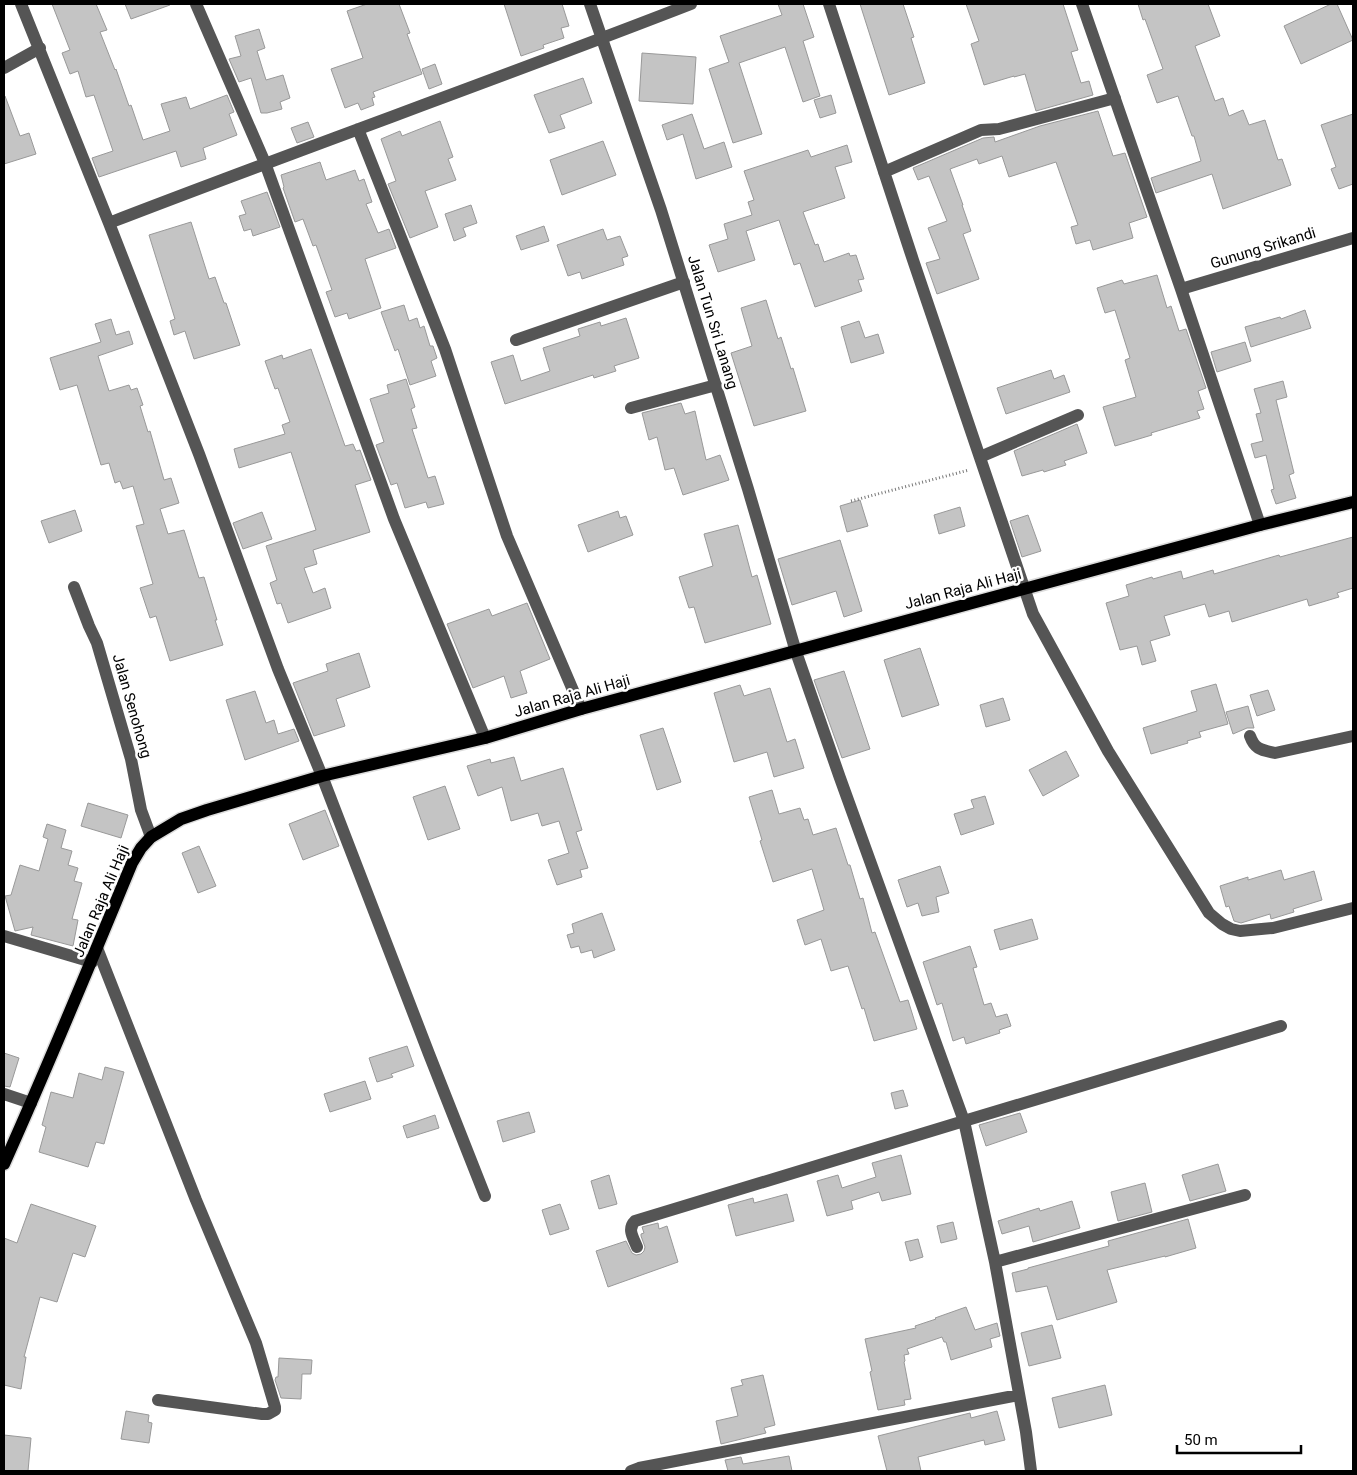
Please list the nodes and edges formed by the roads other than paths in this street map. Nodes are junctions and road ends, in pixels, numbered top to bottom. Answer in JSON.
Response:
{"nodes":[{"id":1,"x":21,"y":4,"type":"edge"},
{"id":2,"x":196,"y":4,"type":"edge"},
{"id":3,"x":590,"y":4,"type":"edge"},
{"id":4,"x":691,"y":4,"type":"edge"},
{"id":5,"x":830,"y":4,"type":"edge"},
{"id":6,"x":1082,"y":4,"type":"edge"},
{"id":7,"x":603,"y":38,"type":"junction"},
{"id":8,"x":40,"y":48,"type":"junction"},
{"id":9,"x":4,"y":68,"type":"edge"},
{"id":10,"x":1115,"y":98,"type":"junction"},
{"id":11,"x":358,"y":130,"type":"junction"},
{"id":12,"x":265,"y":163,"type":"junction"},
{"id":13,"x":884,"y":172,"type":"junction"},
{"id":14,"x":110,"y":223,"type":"junction"},
{"id":15,"x":1353,"y":238,"type":"edge"},
{"id":16,"x":684,"y":282,"type":"junction"},
{"id":17,"x":1182,"y":289,"type":"junction"},
{"id":18,"x":516,"y":340,"type":"dead end"},
{"id":19,"x":716,"y":385,"type":"junction"},
{"id":20,"x":631,"y":408,"type":"dead end"},
{"id":21,"x":1078,"y":415,"type":"dead end"},
{"id":22,"x":981,"y":462,"type":"junction"},
{"id":23,"x":1353,"y":502,"type":"edge"},
{"id":24,"x":1260,"y":525,"type":"junction"},
{"id":25,"x":74,"y":587,"type":"dead end"},
{"id":26,"x":1020,"y":590,"type":"junction"},
{"id":27,"x":796,"y":652,"type":"junction"},
{"id":28,"x":581,"y":709,"type":"junction"},
{"id":29,"x":1250,"y":736,"type":"dead end"},
{"id":30,"x":1353,"y":736,"type":"edge"},
{"id":31,"x":484,"y":738,"type":"junction"},
{"id":32,"x":322,"y":776,"type":"junction"},
{"id":33,"x":151,"y":837,"type":"junction"},
{"id":34,"x":1353,"y":908,"type":"edge"},
{"id":35,"x":4,"y":936,"type":"edge"},
{"id":36,"x":96,"y":948,"type":"junction"},
{"id":37,"x":92,"y":962,"type":"junction"},
{"id":38,"x":1281,"y":1026,"type":"dead end"},
{"id":39,"x":4,"y":1094,"type":"edge"},
{"id":40,"x":31,"y":1103,"type":"junction"},
{"id":41,"x":964,"y":1121,"type":"junction"},
{"id":42,"x":4,"y":1161,"type":"edge"},
{"id":43,"x":1245,"y":1195,"type":"dead end"},
{"id":44,"x":485,"y":1196,"type":"dead end"},
{"id":45,"x":637,"y":1246,"type":"dead end"},
{"id":46,"x":995,"y":1262,"type":"junction"},
{"id":47,"x":1020,"y":1395,"type":"junction"},
{"id":48,"x":158,"y":1400,"type":"dead end"},
{"id":49,"x":631,"y":1471,"type":"edge"},
{"id":50,"x":1031,"y":1471,"type":"edge"}],
"edges":[{"from":1,"to":8,"type":"street"},
{"from":2,"to":12,"type":"street"},
{"from":3,"to":7,"type":"street","name":"Jalan Tun Sri Lanang"},
{"from":4,"to":7,"type":"street"},
{"from":5,"to":13,"type":"street"},
{"from":6,"to":10,"type":"street"},
{"from":7,"to":11,"type":"street"},
{"from":7,"to":16,"type":"street","name":"Jalan Tun Sri Lanang"},
{"from":8,"to":9,"type":"street"},
{"from":8,"to":14,"type":"street"},
{"from":10,"to":13,"type":"street"},
{"from":10,"to":17,"type":"street"},
{"from":11,"to":12,"type":"street"},
{"from":11,"to":28,"type":"street"},
{"from":12,"to":14,"type":"street"},
{"from":12,"to":31,"type":"street"},
{"from":13,"to":22,"type":"street"},
{"from":14,"to":32,"type":"street"},
{"from":15,"to":17,"type":"street","name":"Gunung Srikandi"},
{"from":16,"to":18,"type":"street"},
{"from":16,"to":19,"type":"street","name":"Jalan Tun Sri Lanang"},
{"from":17,"to":24,"type":"street"},
{"from":19,"to":20,"type":"street"},
{"from":19,"to":27,"type":"street","name":"Jalan Tun Sri Lanang"},
{"from":21,"to":22,"type":"street"},
{"from":22,"to":26,"type":"street"},
{"from":23,"to":24,"type":"main road","name":"Jalan Raja Ali Haji"},
{"from":24,"to":26,"type":"main road","name":"Jalan Raja Ali Haji"},
{"from":25,"to":33,"type":"street","name":"Jalan Senohong"},
{"from":26,"to":27,"type":"main road","name":"Jalan Raja Ali Haji"},
{"from":26,"to":34,"type":"street"},
{"from":27,"to":28,"type":"main road","name":"Jalan Raja Ali Haji"},
{"from":27,"to":41,"type":"street","name":"Jalan Tun Sri Lanang"},
{"from":28,"to":31,"type":"main road","name":"Jalan Raja Ali Haji"},
{"from":29,"to":30,"type":"street"},
{"from":31,"to":32,"type":"main road","name":"Jalan Raja Ali Haji"},
{"from":32,"to":33,"type":"main road","name":"Jalan Raja Ali Haji"},
{"from":32,"to":44,"type":"street"},
{"from":33,"to":36,"type":"main road","name":"Jalan Raja Ali Haji"},
{"from":35,"to":37,"type":"street"},
{"from":36,"to":37,"type":"main road","name":"Jalan Raja Ali Haji"},
{"from":36,"to":48,"type":"street"},
{"from":37,"to":40,"type":"main road","name":"Jalan Raja Ali Haji"},
{"from":38,"to":41,"type":"street"},
{"from":39,"to":40,"type":"street"},
{"from":40,"to":42,"type":"main road","name":"Jalan Raja Ali Haji"},
{"from":41,"to":45,"type":"street"},
{"from":41,"to":46,"type":"street","name":"Jalan Tun Sri Lanang"},
{"from":43,"to":46,"type":"street"},
{"from":46,"to":47,"type":"street","name":"Jalan Tun Sri Lanang"},
{"from":47,"to":49,"type":"street"},
{"from":47,"to":50,"type":"street","name":"Jalan Tun Sri Lanang"}]}
